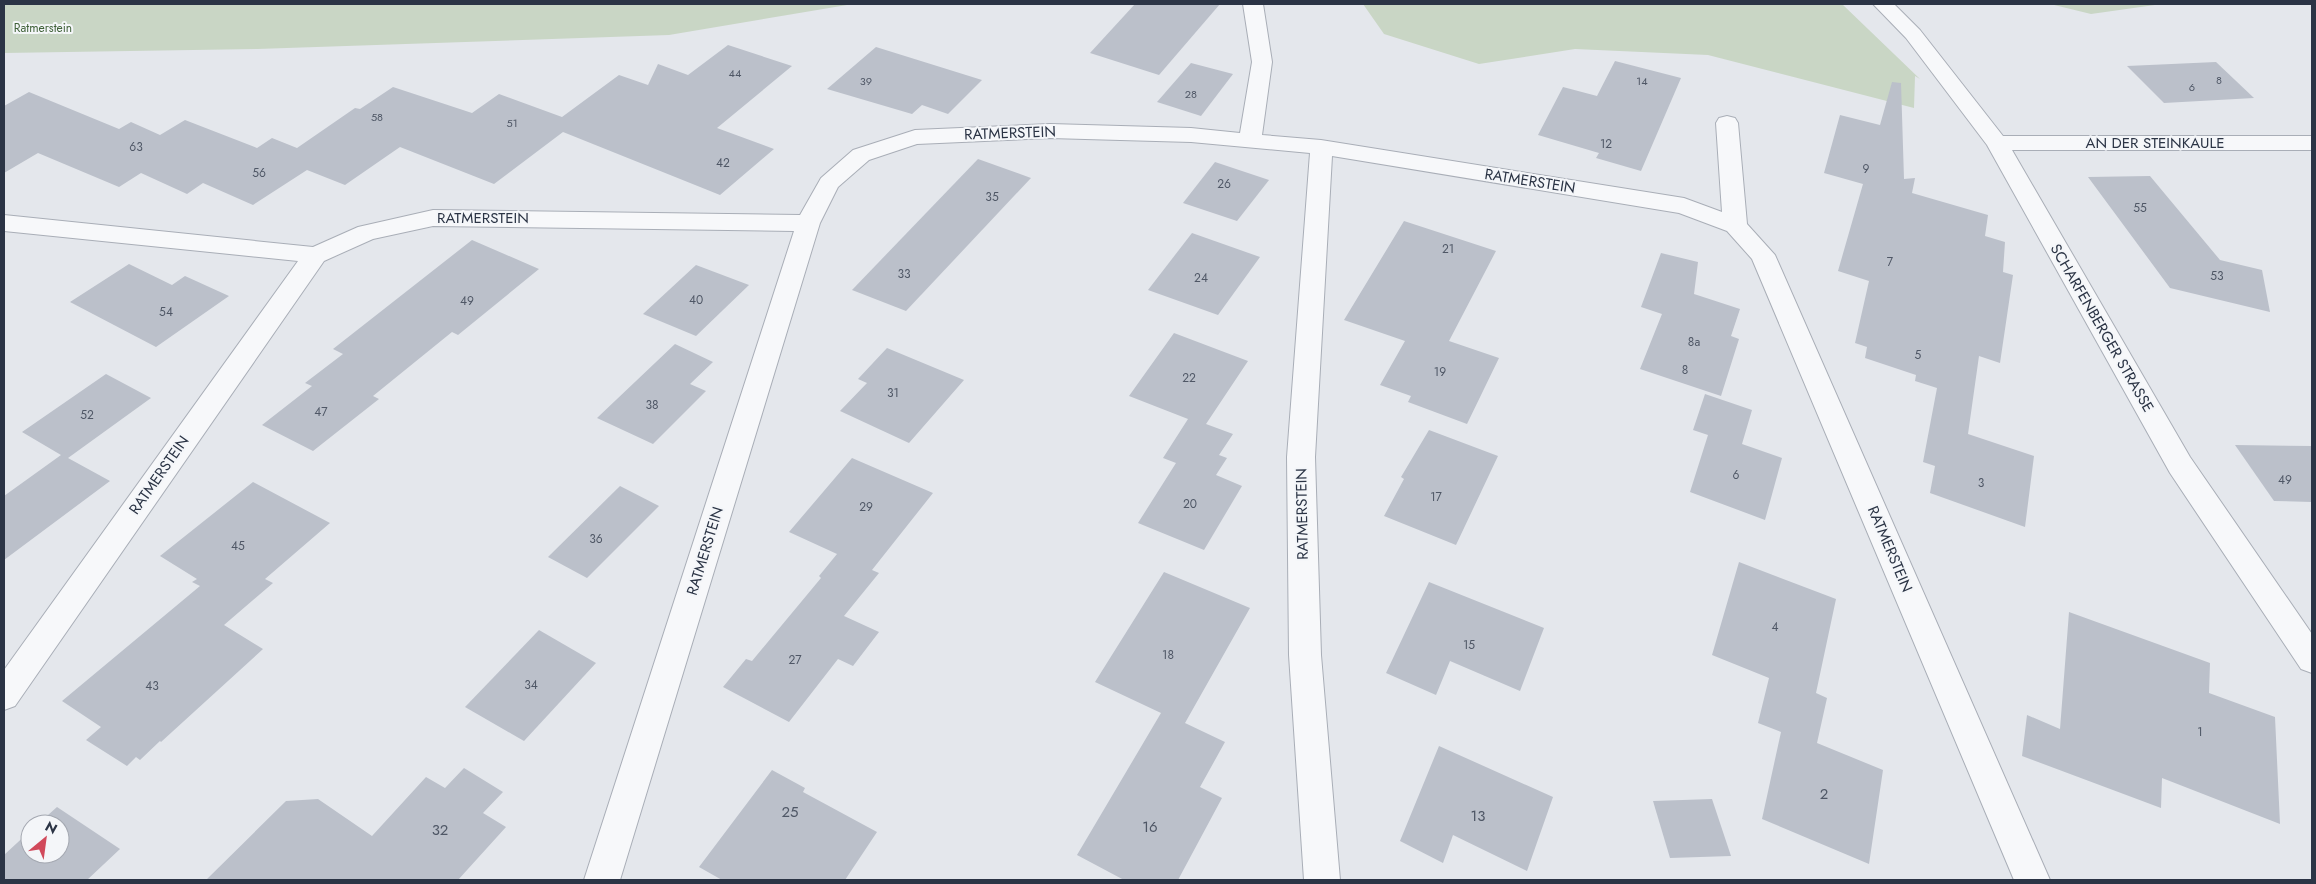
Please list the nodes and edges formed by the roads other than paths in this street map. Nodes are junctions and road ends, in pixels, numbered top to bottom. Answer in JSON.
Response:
{"nodes":[{"id":1,"x":1253,"y":4,"type":"edge"},
{"id":2,"x":1884,"y":4,"type":"edge"},
{"id":3,"x":1727,"y":122,"type":"dead end"},
{"id":4,"x":1250,"y":141,"type":"junction"},
{"id":5,"x":2312,"y":143,"type":"edge"},
{"id":6,"x":1997,"y":144,"type":"junction"},
{"id":7,"x":1321,"y":147,"type":"junction"},
{"id":8,"x":4,"y":223,"type":"edge"},
{"id":9,"x":808,"y":223,"type":"junction"},
{"id":10,"x":1735,"y":226,"type":"junction"},
{"id":11,"x":315,"y":254,"type":"junction"},
{"id":12,"x":2312,"y":659,"type":"edge"},
{"id":13,"x":4,"y":696,"type":"edge"},
{"id":14,"x":602,"y":880,"type":"edge"},
{"id":15,"x":1322,"y":880,"type":"edge"},
{"id":16,"x":2032,"y":880,"type":"edge"}],
"edges":[{"from":1,"to":4,"type":"street"},
{"from":2,"to":6,"type":"street","name":"SCHARFENBERGER STRASSE"},
{"from":3,"to":10,"type":"street"},
{"from":4,"to":7,"type":"street","name":"RATMERSTEIN"},
{"from":4,"to":9,"type":"street","name":"RATMERSTEIN"},
{"from":5,"to":6,"type":"street","name":"AN DER STEINKAULE"},
{"from":6,"to":12,"type":"street","name":"SCHARFENBERGER STRASSE"},
{"from":7,"to":10,"type":"street","name":"RATMERSTEIN"},
{"from":7,"to":15,"type":"street","name":"RATMERSTEIN"},
{"from":8,"to":11,"type":"street","name":"RATMERSTEIN"},
{"from":9,"to":11,"type":"street","name":"RATMERSTEIN"},
{"from":9,"to":14,"type":"street","name":"RATMERSTEIN"},
{"from":10,"to":16,"type":"street","name":"RATMERSTEIN"},
{"from":11,"to":13,"type":"street","name":"RATMERSTEIN"}]}
